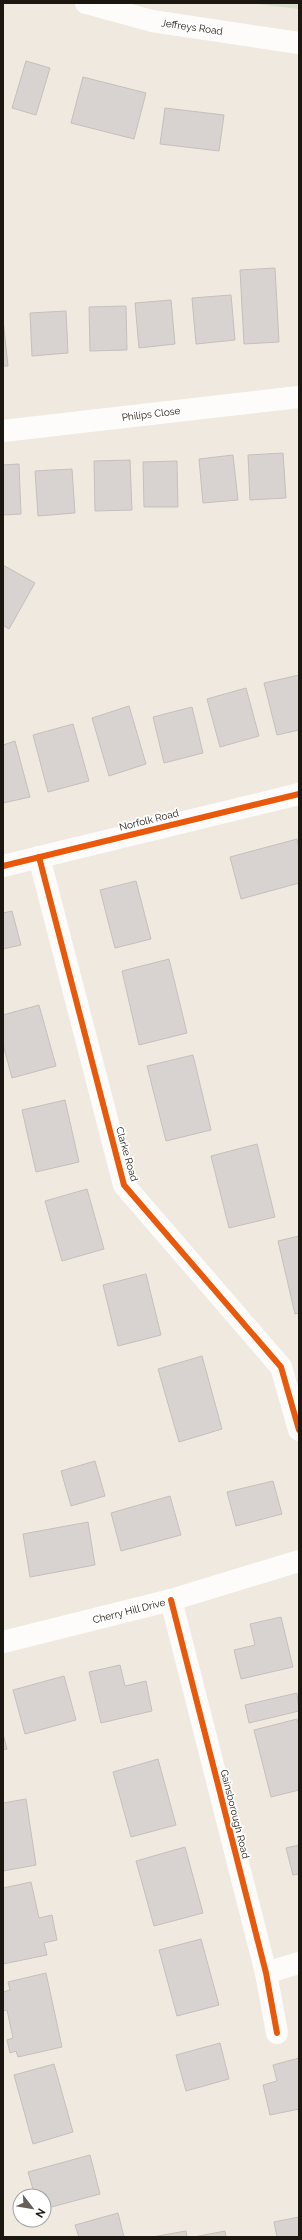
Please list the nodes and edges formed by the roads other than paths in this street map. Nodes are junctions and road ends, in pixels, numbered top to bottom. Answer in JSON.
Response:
{"nodes":[{"id":1,"x":86,"y":3,"type":"edge"},
{"id":2,"x":299,"y":43,"type":"edge"},
{"id":3,"x":299,"y":397,"type":"edge"},
{"id":4,"x":3,"y":431,"type":"edge"},
{"id":5,"x":299,"y":794,"type":"edge"},
{"id":6,"x":39,"y":857,"type":"junction"},
{"id":7,"x":3,"y":866,"type":"edge"},
{"id":8,"x":299,"y":1430,"type":"edge"},
{"id":9,"x":299,"y":1561,"type":"edge"},
{"id":10,"x":171,"y":1600,"type":"junction"},
{"id":11,"x":3,"y":1642,"type":"edge"},
{"id":12,"x":299,"y":1963,"type":"edge"},
{"id":13,"x":266,"y":1973,"type":"junction"},
{"id":14,"x":277,"y":2033,"type":"dead end"}],
"edges":[{"from":1,"to":2,"type":"street","name":"Jeffreys Road"},
{"from":3,"to":4,"type":"street","name":"Philips Close"},
{"from":5,"to":6,"type":"street","name":"Norfolk Road"},
{"from":6,"to":7,"type":"street","name":"Norfolk Road"},
{"from":6,"to":8,"type":"street","name":"Clarke Road"},
{"from":9,"to":10,"type":"street","name":"Cherry Hill Drive"},
{"from":10,"to":11,"type":"street","name":"Cherry Hill Drive"},
{"from":10,"to":13,"type":"street","name":"Gainsborough Road"},
{"from":12,"to":13,"type":"street"},
{"from":13,"to":14,"type":"street","name":"Gainsborough Road"}]}
